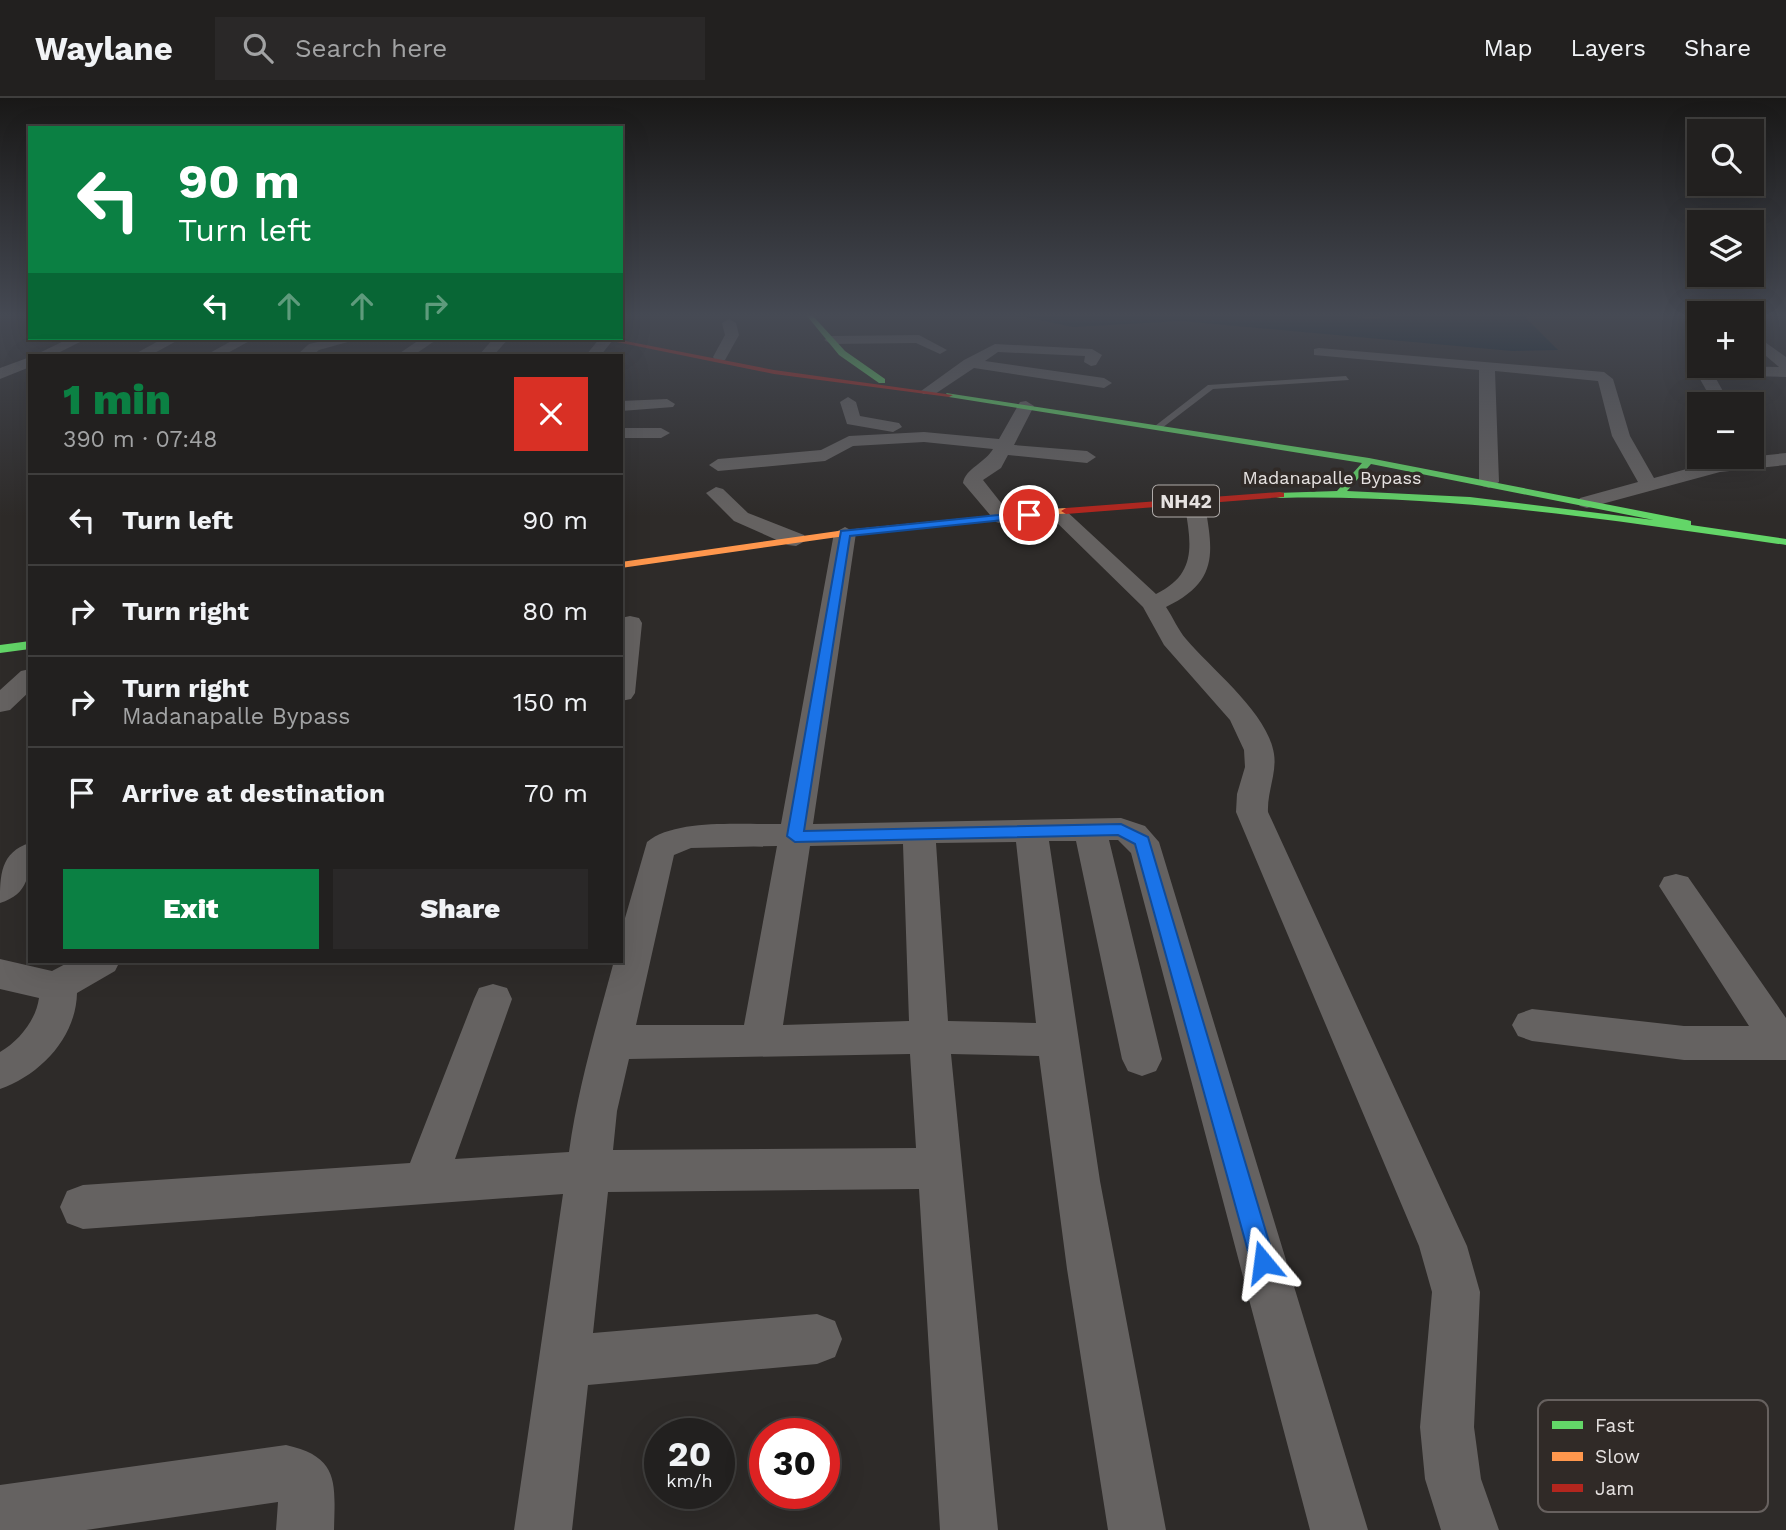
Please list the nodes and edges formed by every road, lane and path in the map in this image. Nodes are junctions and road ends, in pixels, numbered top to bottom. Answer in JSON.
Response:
{"nodes":[{"id":1,"x":871,"y":383,"type":"edge"},
{"id":2,"x":884,"y":383,"type":"edge"},
{"id":3,"x":941,"y":383,"type":"edge"},
{"id":4,"x":1274,"y":383,"type":"edge"},
{"id":5,"x":1488,"y":383,"type":"edge"},
{"id":6,"x":1605,"y":383,"type":"edge"},
{"id":7,"x":887,"y":385,"type":"junction"},
{"id":8,"x":929,"y":391,"type":"junction"},
{"id":9,"x":623,"y":396,"type":"edge"},
{"id":10,"x":848,"y":402,"type":"dead end"},
{"id":11,"x":667,"y":404,"type":"dead end"},
{"id":12,"x":1026,"y":406,"type":"junction"},
{"id":13,"x":1159,"y":426,"type":"junction"},
{"id":14,"x":623,"y":433,"type":"edge"},
{"id":15,"x":661,"y":433,"type":"dead end"},
{"id":16,"x":924,"y":437,"type":"junction"},
{"id":17,"x":1003,"y":447,"type":"junction"},
{"id":18,"x":1087,"y":457,"type":"dead end"},
{"id":19,"x":1786,"y":459,"type":"edge"},
{"id":20,"x":1764,"y":460,"type":"edge"},
{"id":21,"x":1369,"y":461,"type":"junction"},
{"id":22,"x":718,"y":466,"type":"dead end"},
{"id":23,"x":1696,"y":469,"type":"edge"},
{"id":24,"x":1489,"y":482,"type":"junction"},
{"id":25,"x":1649,"y":485,"type":"junction"},
{"id":26,"x":1340,"y":493,"type":"junction"},
{"id":27,"x":716,"y":494,"type":"dead end"},
{"id":28,"x":1194,"y":500,"type":"junction"},
{"id":29,"x":1587,"y":502,"type":"junction"},
{"id":30,"x":1056,"y":512,"type":"junction"},
{"id":31,"x":1003,"y":517,"type":"junction"},
{"id":32,"x":845,"y":533,"type":"junction"},
{"id":33,"x":1751,"y":535,"type":"junction"},
{"id":34,"x":796,"y":540,"type":"junction"},
{"id":35,"x":1786,"y":542,"type":"edge"},
{"id":36,"x":623,"y":565,"type":"edge"},
{"id":37,"x":1153,"y":604,"type":"junction"},
{"id":38,"x":630,"y":624,"type":"dead end"},
{"id":39,"x":28,"y":645,"type":"edge"},
{"id":40,"x":0,"y":649,"type":"edge"},
{"id":41,"x":623,"y":678,"type":"edge"},
{"id":42,"x":28,"y":679,"type":"edge"},
{"id":43,"x":0,"y":704,"type":"edge"},
{"id":44,"x":1031,"y":830,"type":"junction"},
{"id":45,"x":1090,"y":830,"type":"junction"},
{"id":46,"x":919,"y":831,"type":"junction"},
{"id":47,"x":795,"y":836,"type":"junction"},
{"id":48,"x":28,"y":856,"type":"edge"},
{"id":49,"x":1676,"y":886,"type":"dead end"},
{"id":50,"x":0,"y":891,"type":"edge"},
{"id":51,"x":98,"y":963,"type":"edge"},
{"id":52,"x":0,"y":974,"type":"edge"},
{"id":53,"x":56,"y":987,"type":"junction"},
{"id":54,"x":493,"y":999,"type":"dead end"},
{"id":55,"x":1532,"y":1025,"type":"dead end"},
{"id":56,"x":929,"y":1037,"type":"junction"},
{"id":57,"x":1055,"y":1040,"type":"junction"},
{"id":58,"x":612,"y":1042,"type":"junction"},
{"id":59,"x":761,"y":1042,"type":"junction"},
{"id":60,"x":1783,"y":1043,"type":"edge"},
{"id":61,"x":1142,"y":1059,"type":"dead end"},
{"id":62,"x":0,"y":1072,"type":"edge"},
{"id":63,"x":940,"y":1168,"type":"junction"},
{"id":64,"x":588,"y":1171,"type":"junction"},
{"id":65,"x":425,"y":1182,"type":"junction"},
{"id":66,"x":83,"y":1207,"type":"dead end"},
{"id":67,"x":817,"y":1339,"type":"dead end"},
{"id":68,"x":564,"y":1361,"type":"junction"},
{"id":69,"x":0,"y":1514,"type":"edge"},
{"id":70,"x":304,"y":1530,"type":"edge"},
{"id":71,"x":543,"y":1530,"type":"edge"},
{"id":72,"x":969,"y":1530,"type":"edge"},
{"id":73,"x":1137,"y":1530,"type":"edge"},
{"id":74,"x":1339,"y":1530,"type":"edge"},
{"id":75,"x":1470,"y":1530,"type":"edge"}],
"edges":[{"from":1,"to":7,"type":"main road"},
{"from":2,"to":7,"type":"main road"},
{"from":3,"to":8,"type":"street"},
{"from":4,"to":13,"type":"lane"},
{"from":5,"to":24,"type":"street"},
{"from":6,"to":25,"type":"street"},
{"from":7,"to":8,"type":"main road"},
{"from":8,"to":12,"type":"main road"},
{"from":9,"to":11,"type":"street"},
{"from":10,"to":16,"type":"street"},
{"from":12,"to":13,"type":"main road"},
{"from":12,"to":17,"type":"street"},
{"from":13,"to":21,"type":"main road"},
{"from":14,"to":15,"type":"street"},
{"from":16,"to":17,"type":"street"},
{"from":16,"to":22,"type":"street"},
{"from":17,"to":18,"type":"street"},
{"from":17,"to":31,"type":"street"},
{"from":19,"to":20,"type":"street"},
{"from":21,"to":24,"type":"main road"},
{"from":21,"to":26,"type":"main road"},
{"from":23,"to":25,"type":"street"},
{"from":24,"to":29,"type":"main road"},
{"from":25,"to":29,"type":"street"},
{"from":26,"to":28,"type":"main road","name":"Madanapalle Bypass","number":"NH42"},
{"from":26,"to":33,"type":"main road","name":"Madanapalle Bypass","number":"NH42"},
{"from":27,"to":34,"type":"street"},
{"from":28,"to":30,"type":"main road","name":"Madanapalle Bypass","number":"NH42"},
{"from":28,"to":37,"type":"street"},
{"from":29,"to":33,"type":"main road"},
{"from":30,"to":31,"type":"main road","name":"Madanapalle Bypass","number":"NH42"},
{"from":30,"to":37,"type":"street"},
{"from":31,"to":32,"type":"main road","name":"Madanapalle Bypass","number":"NH42"},
{"from":32,"to":34,"type":"main road","name":"Madanapalle Bypass","number":"NH42"},
{"from":32,"to":47,"type":"street"},
{"from":33,"to":35,"type":"main road","number":"NH42"},
{"from":34,"to":36,"type":"main road","name":"Madanapalle Bypass","number":"NH42"},
{"from":37,"to":75,"type":"street"},
{"from":38,"to":41,"type":"street"},
{"from":39,"to":40,"type":"main road"},
{"from":42,"to":43,"type":"street"},
{"from":44,"to":45,"type":"street"},
{"from":44,"to":46,"type":"street"},
{"from":44,"to":57,"type":"street"},
{"from":45,"to":61,"type":"street"},
{"from":45,"to":74,"type":"street"},
{"from":46,"to":47,"type":"street"},
{"from":46,"to":56,"type":"street"},
{"from":47,"to":58,"type":"street"},
{"from":47,"to":59,"type":"street"},
{"from":48,"to":50,"type":"street"},
{"from":49,"to":60,"type":"street"},
{"from":51,"to":53,"type":"street"},
{"from":52,"to":53,"type":"street"},
{"from":53,"to":62,"type":"street"},
{"from":54,"to":65,"type":"street"},
{"from":55,"to":60,"type":"street"},
{"from":56,"to":57,"type":"street"},
{"from":56,"to":59,"type":"street"},
{"from":56,"to":63,"type":"street"},
{"from":57,"to":73,"type":"street"},
{"from":58,"to":59,"type":"street"},
{"from":58,"to":64,"type":"street"},
{"from":63,"to":64,"type":"street"},
{"from":63,"to":72,"type":"street"},
{"from":64,"to":65,"type":"street"},
{"from":64,"to":68,"type":"street"},
{"from":65,"to":66,"type":"street"},
{"from":67,"to":68,"type":"street"},
{"from":68,"to":71,"type":"street"},
{"from":69,"to":70,"type":"street"}]}
